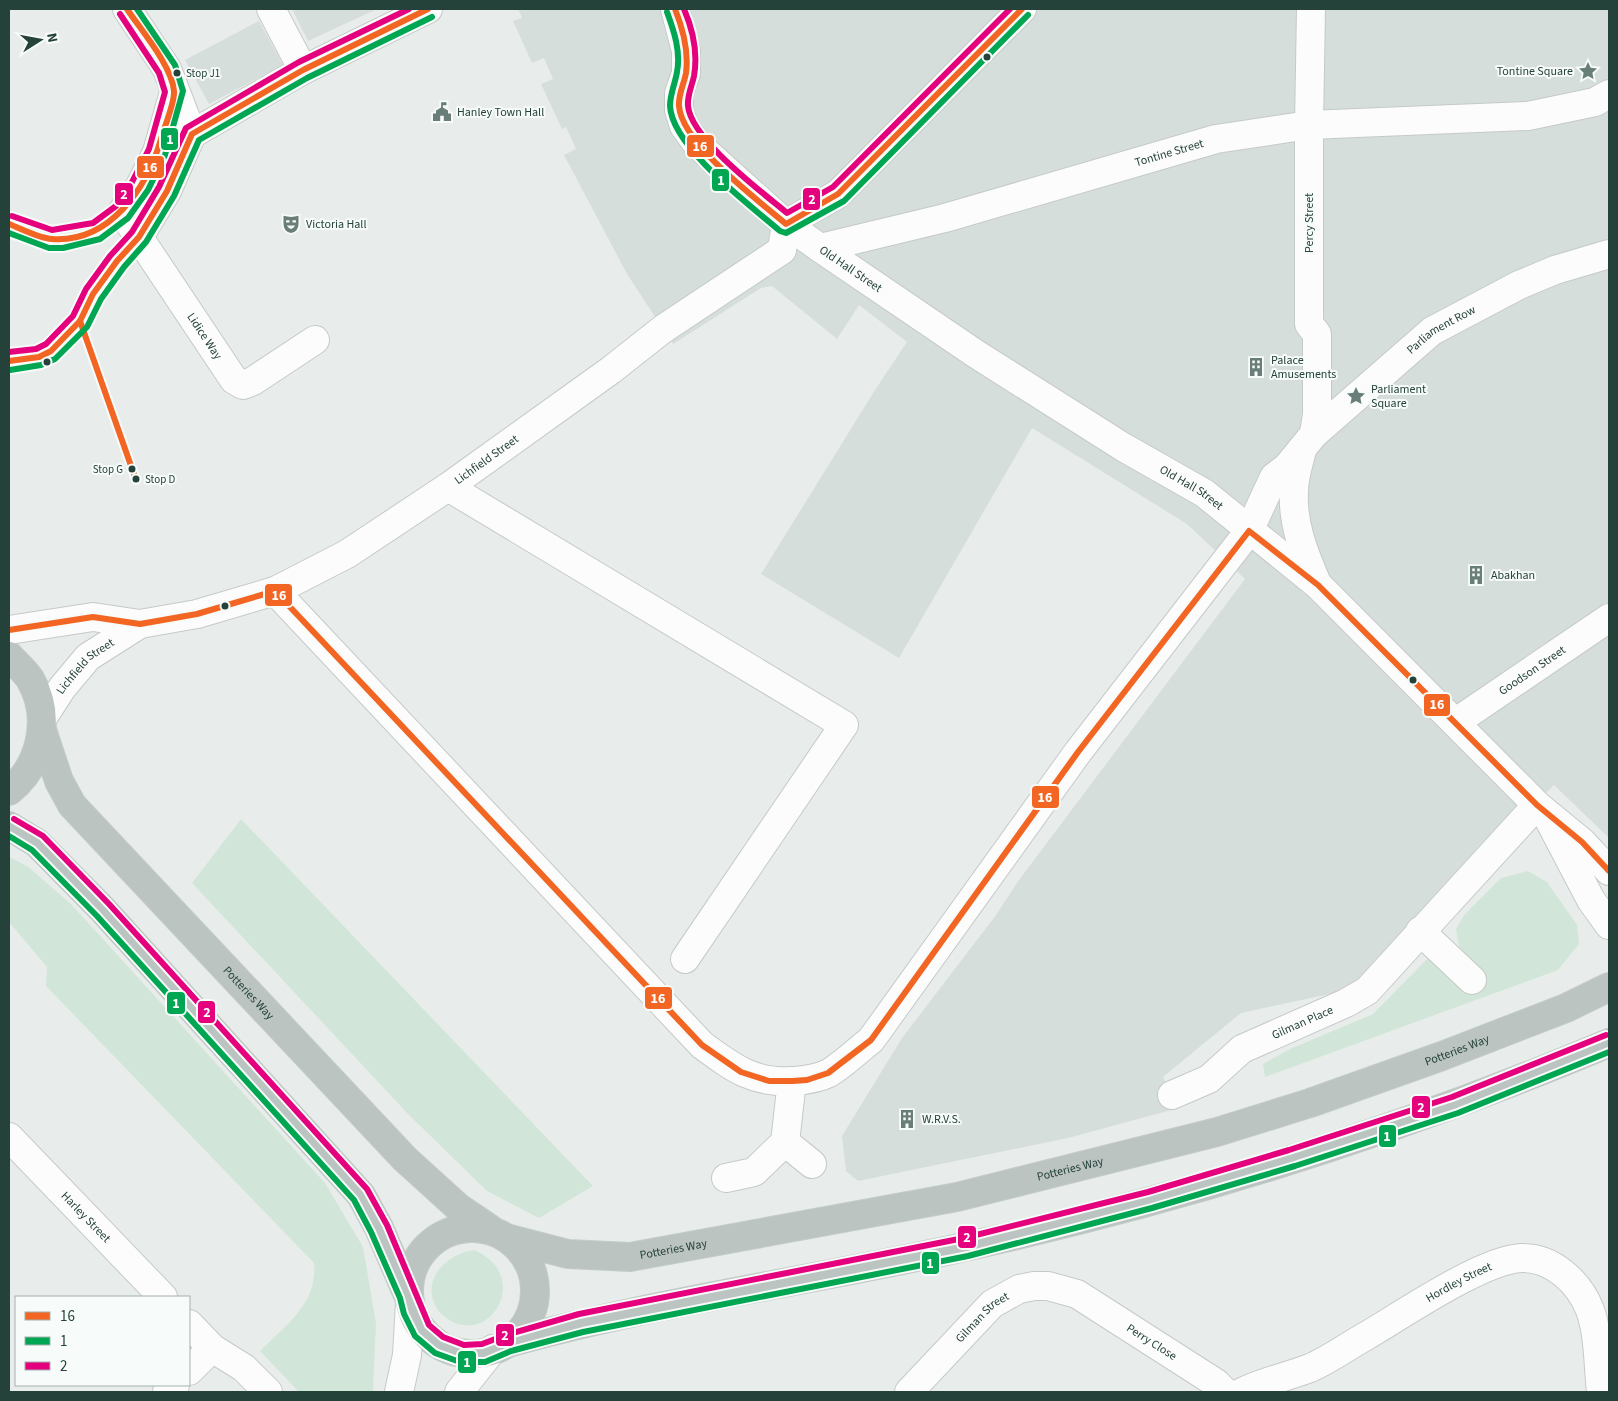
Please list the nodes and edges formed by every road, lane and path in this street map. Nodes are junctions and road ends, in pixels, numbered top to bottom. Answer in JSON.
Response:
{"nodes":[{"id":1,"x":127,"y":9,"type":"edge"},
{"id":2,"x":271,"y":9,"type":"edge"},
{"id":3,"x":428,"y":9,"type":"edge"},
{"id":4,"x":675,"y":9,"type":"edge"},
{"id":5,"x":1022,"y":9,"type":"edge"},
{"id":6,"x":1311,"y":9,"type":"edge"},
{"id":7,"x":303,"y":70,"type":"junction"},
{"id":8,"x":174,"y":92,"type":"junction"},
{"id":9,"x":1609,"y":94,"type":"edge"},
{"id":10,"x":1308,"y":125,"type":"junction"},
{"id":11,"x":192,"y":134,"type":"junction"},
{"id":12,"x":786,"y":224,"type":"junction"},
{"id":13,"x":140,"y":237,"type":"junction"},
{"id":14,"x":820,"y":248,"type":"junction"},
{"id":15,"x":1609,"y":254,"type":"edge"},
{"id":16,"x":315,"y":340,"type":"dead end"},
{"id":17,"x":1308,"y":442,"type":"junction"},
{"id":18,"x":448,"y":487,"type":"junction"},
{"id":19,"x":1249,"y":531,"type":"junction"},
{"id":20,"x":1318,"y":585,"type":"junction"},
{"id":21,"x":275,"y":591,"type":"junction"},
{"id":22,"x":1609,"y":618,"type":"edge"},
{"id":23,"x":140,"y":624,"type":"junction"},
{"id":24,"x":9,"y":630,"type":"edge"},
{"id":25,"x":9,"y":656,"type":"edge"},
{"id":26,"x":1456,"y":722,"type":"junction"},
{"id":27,"x":42,"y":725,"type":"junction"},
{"id":28,"x":9,"y":791,"type":"edge"},
{"id":29,"x":1542,"y":809,"type":"junction"},
{"id":30,"x":9,"y":826,"type":"edge"},
{"id":31,"x":1609,"y":871,"type":"edge"},
{"id":32,"x":1609,"y":925,"type":"edge"},
{"id":33,"x":1420,"y":931,"type":"junction"},
{"id":34,"x":685,"y":959,"type":"dead end"},
{"id":35,"x":1472,"y":980,"type":"dead end"},
{"id":36,"x":1609,"y":986,"type":"edge"},
{"id":37,"x":1609,"y":1043,"type":"edge"},
{"id":38,"x":792,"y":1081,"type":"junction"},
{"id":39,"x":1172,"y":1095,"type":"dead end"},
{"id":40,"x":9,"y":1137,"type":"edge"},
{"id":41,"x":785,"y":1142,"type":"junction"},
{"id":42,"x":812,"y":1164,"type":"dead end"},
{"id":43,"x":726,"y":1178,"type":"dead end"},
{"id":44,"x":500,"y":1234,"type":"junction"},
{"id":45,"x":1077,"y":1294,"type":"joint"},
{"id":46,"x":162,"y":1296,"type":"edge"},
{"id":47,"x":409,"y":1299,"type":"junction"},
{"id":48,"x":190,"y":1325,"type":"edge"},
{"id":49,"x":501,"y":1346,"type":"junction"},
{"id":50,"x":212,"y":1348,"type":"junction"},
{"id":51,"x":190,"y":1370,"type":"edge"},
{"id":52,"x":268,"y":1392,"type":"edge"},
{"id":53,"x":399,"y":1392,"type":"edge"},
{"id":54,"x":459,"y":1392,"type":"edge"},
{"id":55,"x":909,"y":1392,"type":"edge"},
{"id":56,"x":1225,"y":1392,"type":"edge"},
{"id":57,"x":1242,"y":1392,"type":"edge"},
{"id":58,"x":1601,"y":1392,"type":"edge"}],
"edges":[{"from":1,"to":8,"type":"street"},
{"from":2,"to":7,"type":"street"},
{"from":3,"to":7,"type":"street"},
{"from":4,"to":12,"type":"street","name":"Old Hall Street"},
{"from":5,"to":12,"type":"street"},
{"from":6,"to":10,"type":"street","name":"Percy Street"},
{"from":7,"to":11,"type":"street"},
{"from":8,"to":11,"type":"street"},
{"from":8,"to":13,"type":"street","name":"Lidice Way"},
{"from":9,"to":10,"type":"street","name":"Tontine Street"},
{"from":10,"to":14,"type":"street","name":"Tontine Street"},
{"from":10,"to":17,"type":"street","name":"Percy Street"},
{"from":11,"to":13,"type":"street"},
{"from":12,"to":14,"type":"street","name":"Old Hall Street"},
{"from":12,"to":18,"type":"street","name":"Lichfield Street"},
{"from":13,"to":16,"type":"street","name":"Lidice Way"},
{"from":14,"to":19,"type":"street","name":"Old Hall Street"},
{"from":15,"to":17,"type":"street","name":"Parliament Row"},
{"from":17,"to":19,"type":"street","name":"Parliament Row"},
{"from":17,"to":20,"type":"street"},
{"from":18,"to":21,"type":"street","name":"Lichfield Street"},
{"from":18,"to":34,"type":"street"},
{"from":19,"to":20,"type":"street","name":"Old Hall Street"},
{"from":19,"to":38,"type":"street","name":"Parliament Row"},
{"from":20,"to":26,"type":"street","name":"Old Hall Street"},
{"from":21,"to":23,"type":"street","name":"Lichfield Street"},
{"from":21,"to":38,"type":"street","name":"Parliament Row"},
{"from":22,"to":26,"type":"street","name":"Goodson Street"},
{"from":23,"to":24,"type":"street","name":"Lichfield Street"},
{"from":23,"to":27,"type":"street","name":"Lichfield Street"},
{"from":25,"to":27,"type":"highway","name":"Potteries Way"},
{"from":26,"to":29,"type":"street","name":"Old Hall Street"},
{"from":27,"to":28,"type":"highway"},
{"from":27,"to":44,"type":"highway","name":"Potteries Way"},
{"from":29,"to":31,"type":"street","name":"Old Hall Street"},
{"from":29,"to":32,"type":"street","name":"Old Hall Street"},
{"from":29,"to":33,"type":"street","name":"Gilman Place"},
{"from":30,"to":47,"type":"highway"},
{"from":33,"to":35,"type":"street"},
{"from":33,"to":39,"type":"street","name":"Gilman Place"},
{"from":36,"to":44,"type":"highway","name":"Potteries Way"},
{"from":37,"to":49,"type":"highway"},
{"from":38,"to":41,"type":"street"},
{"from":40,"to":46,"type":"street","name":"Harley Street"},
{"from":41,"to":42,"type":"street"},
{"from":41,"to":43,"type":"street"},
{"from":44,"to":47,"type":"highway"},
{"from":44,"to":49,"type":"highway"},
{"from":45,"to":55,"type":"street","name":"Gilman Street"},
{"from":45,"to":56,"type":"street","name":"Perry Close"},
{"from":47,"to":49,"type":"highway"},
{"from":47,"to":53,"type":"street"},
{"from":48,"to":50,"type":"street"},
{"from":49,"to":54,"type":"street"},
{"from":50,"to":51,"type":"street"},
{"from":50,"to":52,"type":"street"},
{"from":57,"to":58,"type":"street","name":"Hordley Street"}]}
